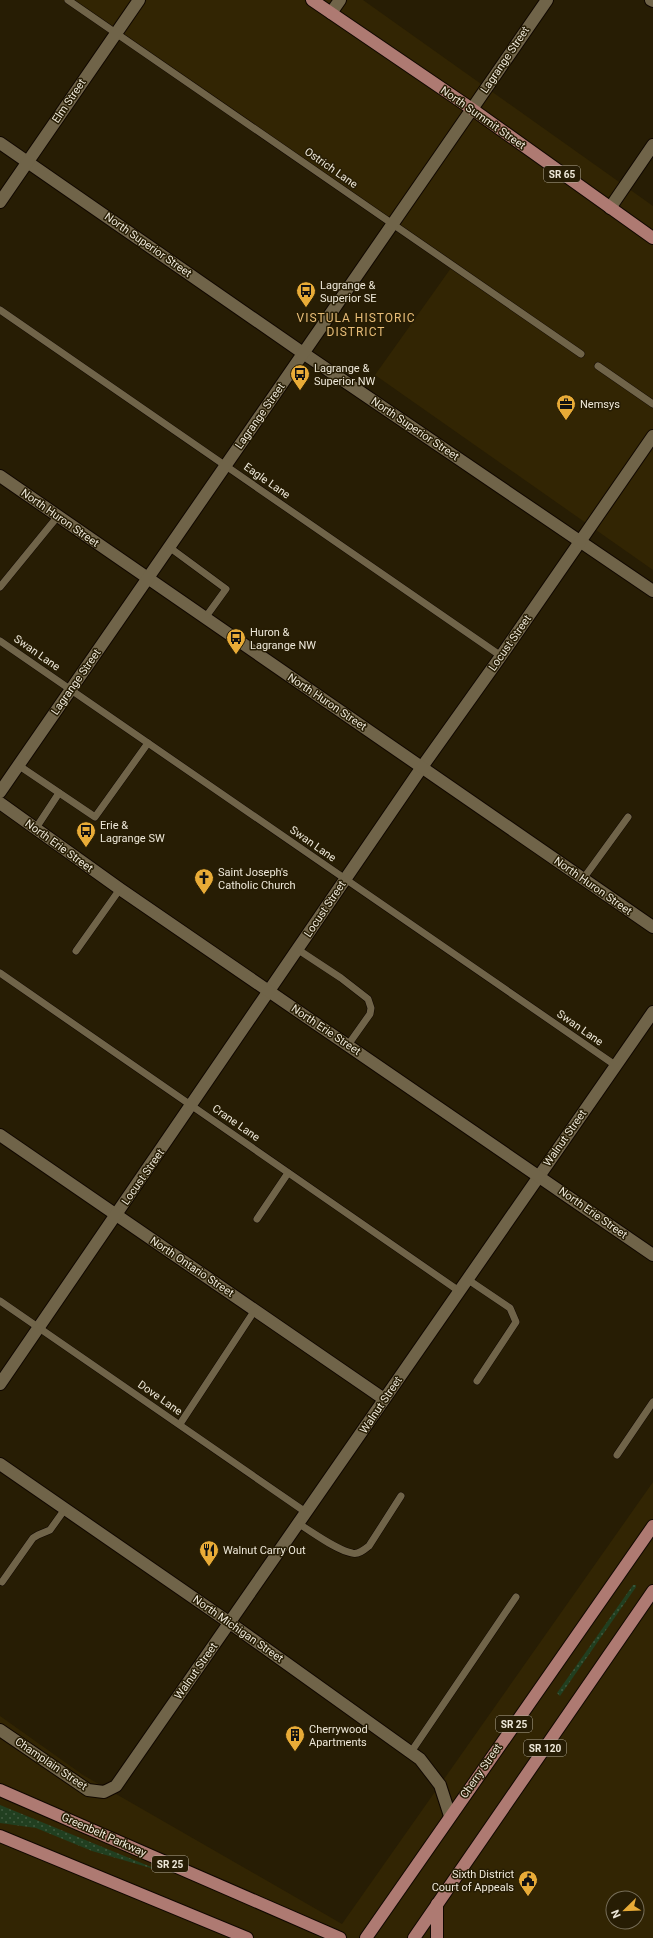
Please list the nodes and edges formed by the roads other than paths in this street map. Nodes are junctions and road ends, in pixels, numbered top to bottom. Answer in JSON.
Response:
{"nodes":[{"id":1,"x":68,"y":0,"type":"edge"},
{"id":2,"x":139,"y":0,"type":"edge"},
{"id":3,"x":312,"y":0,"type":"edge"},
{"id":4,"x":340,"y":0,"type":"edge"},
{"id":5,"x":547,"y":0,"type":"edge"},
{"id":6,"x":331,"y":13,"type":"junction"},
{"id":7,"x":116,"y":33,"type":"junction"},
{"id":8,"x":472,"y":109,"type":"junction"},
{"id":9,"x":0,"y":142,"type":"edge"},
{"id":10,"x":653,"y":145,"type":"edge"},
{"id":11,"x":28,"y":162,"type":"junction"},
{"id":12,"x":0,"y":202,"type":"edge"},
{"id":13,"x":610,"y":208,"type":"junction"},
{"id":14,"x":392,"y":224,"type":"junction"},
{"id":15,"x":653,"y":238,"type":"edge"},
{"id":16,"x":0,"y":310,"type":"edge"},
{"id":17,"x":303,"y":353,"type":"junction"},
{"id":18,"x":581,"y":354,"type":"dead end"},
{"id":19,"x":598,"y":366,"type":"dead end"},
{"id":20,"x":653,"y":404,"type":"edge"},
{"id":21,"x":653,"y":436,"type":"edge"},
{"id":22,"x":225,"y":465,"type":"junction"},
{"id":23,"x":0,"y":476,"type":"edge"},
{"id":24,"x":58,"y":516,"type":"junction"},
{"id":25,"x":580,"y":541,"type":"junction"},
{"id":26,"x":170,"y":547,"type":"junction"},
{"id":27,"x":147,"y":578,"type":"junction"},
{"id":28,"x":0,"y":587,"type":"edge"},
{"id":29,"x":653,"y":591,"type":"edge"},
{"id":30,"x":205,"y":618,"type":"junction"},
{"id":31,"x":0,"y":641,"type":"edge"},
{"id":32,"x":501,"y":656,"type":"junction"},
{"id":33,"x":70,"y":690,"type":"junction"},
{"id":34,"x":148,"y":743,"type":"junction"},
{"id":35,"x":18,"y":765,"type":"junction"},
{"id":36,"x":422,"y":767,"type":"junction"},
{"id":37,"x":0,"y":792,"type":"edge"},
{"id":38,"x":59,"y":793,"type":"junction"},
{"id":39,"x":0,"y":803,"type":"edge"},
{"id":40,"x":628,"y":817,"type":"dead end"},
{"id":41,"x":36,"y":828,"type":"junction"},
{"id":42,"x":583,"y":879,"type":"junction"},
{"id":43,"x":345,"y":880,"type":"junction"},
{"id":44,"x":120,"y":889,"type":"junction"},
{"id":45,"x":653,"y":927,"type":"edge"},
{"id":46,"x":297,"y":949,"type":"junction"},
{"id":47,"x":76,"y":951,"type":"dead end"},
{"id":48,"x":0,"y":973,"type":"edge"},
{"id":49,"x":268,"y":990,"type":"junction"},
{"id":50,"x":653,"y":1012,"type":"edge"},
{"id":51,"x":348,"y":1045,"type":"junction"},
{"id":52,"x":615,"y":1066,"type":"junction"},
{"id":53,"x":192,"y":1106,"type":"junction"},
{"id":54,"x":0,"y":1135,"type":"edge"},
{"id":55,"x":288,"y":1173,"type":"junction"},
{"id":56,"x":539,"y":1176,"type":"junction"},
{"id":57,"x":116,"y":1216,"type":"junction"},
{"id":58,"x":257,"y":1219,"type":"dead end"},
{"id":59,"x":653,"y":1255,"type":"edge"},
{"id":60,"x":467,"y":1279,"type":"junction"},
{"id":61,"x":459,"y":1291,"type":"junction"},
{"id":62,"x":0,"y":1301,"type":"edge"},
{"id":63,"x":255,"y":1310,"type":"junction"},
{"id":64,"x":39,"y":1328,"type":"junction"},
{"id":65,"x":477,"y":1381,"type":"dead end"},
{"id":66,"x":0,"y":1384,"type":"edge"},
{"id":67,"x":384,"y":1399,"type":"junction"},
{"id":68,"x":653,"y":1402,"type":"edge"},
{"id":69,"x":180,"y":1424,"type":"junction"},
{"id":70,"x":617,"y":1455,"type":"dead end"},
{"id":71,"x":0,"y":1464,"type":"edge"},
{"id":72,"x":401,"y":1496,"type":"dead end"},
{"id":73,"x":65,"y":1509,"type":"junction"},
{"id":74,"x":307,"y":1513,"type":"junction"},
{"id":75,"x":299,"y":1524,"type":"junction"},
{"id":76,"x":653,"y":1526,"type":"edge"},
{"id":77,"x":2,"y":1582,"type":"dead end"},
{"id":78,"x":653,"y":1591,"type":"edge"},
{"id":79,"x":516,"y":1597,"type":"dead end"},
{"id":80,"x":230,"y":1623,"type":"junction"},
{"id":81,"x":0,"y":1730,"type":"edge"},
{"id":82,"x":415,"y":1755,"type":"junction"},
{"id":83,"x":0,"y":1790,"type":"edge"},
{"id":84,"x":104,"y":1792,"type":"joint"},
{"id":85,"x":450,"y":1816,"type":"junction"},
{"id":86,"x":0,"y":1836,"type":"edge"},
{"id":87,"x":437,"y":1904,"type":"junction"},
{"id":88,"x":247,"y":1938,"type":"edge"},
{"id":89,"x":340,"y":1938,"type":"edge"},
{"id":90,"x":366,"y":1938,"type":"edge"},
{"id":91,"x":414,"y":1938,"type":"edge"},
{"id":92,"x":437,"y":1938,"type":"edge"}],
"edges":[{"from":1,"to":7,"type":"lane","name":"Ostrich Lane"},
{"from":2,"to":7,"type":"street","name":"Elm Street"},
{"from":3,"to":6,"type":"main road","name":"North Summit Street","number":"SR 65"},
{"from":4,"to":6,"type":"street"},
{"from":5,"to":8,"type":"street","name":"Lagrange Street"},
{"from":6,"to":8,"type":"main road","name":"North Summit Street","number":"SR 65"},
{"from":7,"to":11,"type":"street","name":"Elm Street"},
{"from":7,"to":14,"type":"lane","name":"Ostrich Lane"},
{"from":8,"to":13,"type":"main road","name":"North Summit Street","number":"SR 65"},
{"from":8,"to":14,"type":"street","name":"Lagrange Street"},
{"from":9,"to":11,"type":"street","name":"North Superior Street"},
{"from":10,"to":13,"type":"street"},
{"from":11,"to":12,"type":"street","name":"Elm Street"},
{"from":11,"to":17,"type":"street","name":"North Superior Street"},
{"from":13,"to":15,"type":"main road","name":"North Summit Street","number":"SR 65"},
{"from":14,"to":17,"type":"street","name":"Lagrange Street"},
{"from":14,"to":18,"type":"lane","name":"Ostrich Lane"},
{"from":16,"to":22,"type":"lane","name":"Eagle Lane"},
{"from":17,"to":22,"type":"street","name":"Lagrange Street"},
{"from":17,"to":25,"type":"street","name":"North Superior Street"},
{"from":19,"to":20,"type":"lane"},
{"from":21,"to":25,"type":"street","name":"Locust Street"},
{"from":22,"to":26,"type":"street","name":"Lagrange Street"},
{"from":22,"to":32,"type":"lane","name":"Eagle Lane"},
{"from":23,"to":24,"type":"street","name":"North Huron Street"},
{"from":24,"to":27,"type":"street","name":"North Huron Street"},
{"from":24,"to":28,"type":"lane"},
{"from":25,"to":29,"type":"street","name":"North Superior Street"},
{"from":25,"to":32,"type":"street","name":"Locust Street"},
{"from":26,"to":27,"type":"street","name":"Lagrange Street"},
{"from":26,"to":30,"type":"lane"},
{"from":27,"to":30,"type":"street","name":"North Huron Street"},
{"from":27,"to":33,"type":"street","name":"Lagrange Street"},
{"from":30,"to":36,"type":"street","name":"North Huron Street"},
{"from":31,"to":33,"type":"lane","name":"Swan Lane"},
{"from":32,"to":36,"type":"street","name":"Locust Street"},
{"from":33,"to":34,"type":"lane","name":"Swan Lane"},
{"from":33,"to":35,"type":"street","name":"Lagrange Street"},
{"from":34,"to":38,"type":"lane"},
{"from":34,"to":43,"type":"lane","name":"Swan Lane"},
{"from":35,"to":37,"type":"street","name":"Lagrange Street"},
{"from":35,"to":38,"type":"lane"},
{"from":36,"to":42,"type":"street","name":"North Huron Street"},
{"from":36,"to":43,"type":"street","name":"Locust Street"},
{"from":38,"to":41,"type":"lane"},
{"from":39,"to":41,"type":"street","name":"North Erie Street"},
{"from":40,"to":42,"type":"lane"},
{"from":41,"to":44,"type":"street","name":"North Erie Street"},
{"from":42,"to":45,"type":"street","name":"North Huron Street"},
{"from":43,"to":46,"type":"street","name":"Locust Street"},
{"from":43,"to":52,"type":"lane","name":"Swan Lane"},
{"from":44,"to":47,"type":"lane"},
{"from":44,"to":49,"type":"street","name":"North Erie Street"},
{"from":46,"to":49,"type":"street","name":"Locust Street"},
{"from":46,"to":51,"type":"lane"},
{"from":48,"to":53,"type":"lane","name":"Crane Lane"},
{"from":49,"to":51,"type":"street","name":"North Erie Street"},
{"from":49,"to":53,"type":"street","name":"Locust Street"},
{"from":50,"to":52,"type":"street","name":"Walnut Street"},
{"from":51,"to":56,"type":"street","name":"North Erie Street"},
{"from":52,"to":56,"type":"street","name":"Walnut Street"},
{"from":53,"to":55,"type":"lane","name":"Crane Lane"},
{"from":53,"to":57,"type":"street","name":"Locust Street"},
{"from":54,"to":57,"type":"street","name":"North Ontario Street"},
{"from":55,"to":58,"type":"lane"},
{"from":55,"to":61,"type":"lane","name":"Crane Lane"},
{"from":56,"to":59,"type":"street","name":"North Erie Street"},
{"from":56,"to":60,"type":"street","name":"Walnut Street"},
{"from":57,"to":63,"type":"street","name":"North Ontario Street"},
{"from":57,"to":64,"type":"street","name":"Locust Street"},
{"from":60,"to":61,"type":"street","name":"Walnut Street"},
{"from":60,"to":65,"type":"lane"},
{"from":61,"to":67,"type":"street","name":"Walnut Street"},
{"from":62,"to":64,"type":"lane","name":"Dove Lane"},
{"from":63,"to":67,"type":"street","name":"North Ontario Street"},
{"from":63,"to":69,"type":"lane"},
{"from":64,"to":66,"type":"street","name":"Locust Street"},
{"from":64,"to":69,"type":"lane","name":"Dove Lane"},
{"from":67,"to":74,"type":"street","name":"Walnut Street"},
{"from":68,"to":70,"type":"lane"},
{"from":69,"to":74,"type":"lane","name":"Dove Lane"},
{"from":71,"to":73,"type":"street","name":"North Michigan Street"},
{"from":72,"to":75,"type":"lane"},
{"from":73,"to":77,"type":"lane"},
{"from":73,"to":80,"type":"street","name":"North Michigan Street"},
{"from":74,"to":75,"type":"street","name":"Walnut Street"},
{"from":75,"to":80,"type":"street","name":"Walnut Street"},
{"from":76,"to":85,"type":"main road","name":"Cherry Street","number":"SR 25"},
{"from":78,"to":87,"type":"main road","number":"SR 120"},
{"from":79,"to":82,"type":"lane"},
{"from":80,"to":82,"type":"street","name":"North Michigan Street"},
{"from":80,"to":84,"type":"street","name":"Walnut Street"},
{"from":81,"to":84,"type":"street","name":"Champlain Street"},
{"from":82,"to":85,"type":"street","name":"North Michigan Street"},
{"from":83,"to":89,"type":"main road","name":"Greenbelt Parkway","number":"SR 25"},
{"from":85,"to":90,"type":"main road","name":"Cherry Street","number":"SR 25"},
{"from":86,"to":88,"type":"main road"},
{"from":87,"to":91,"type":"main road","number":"SR 120"},
{"from":87,"to":92,"type":"main road"}]}
